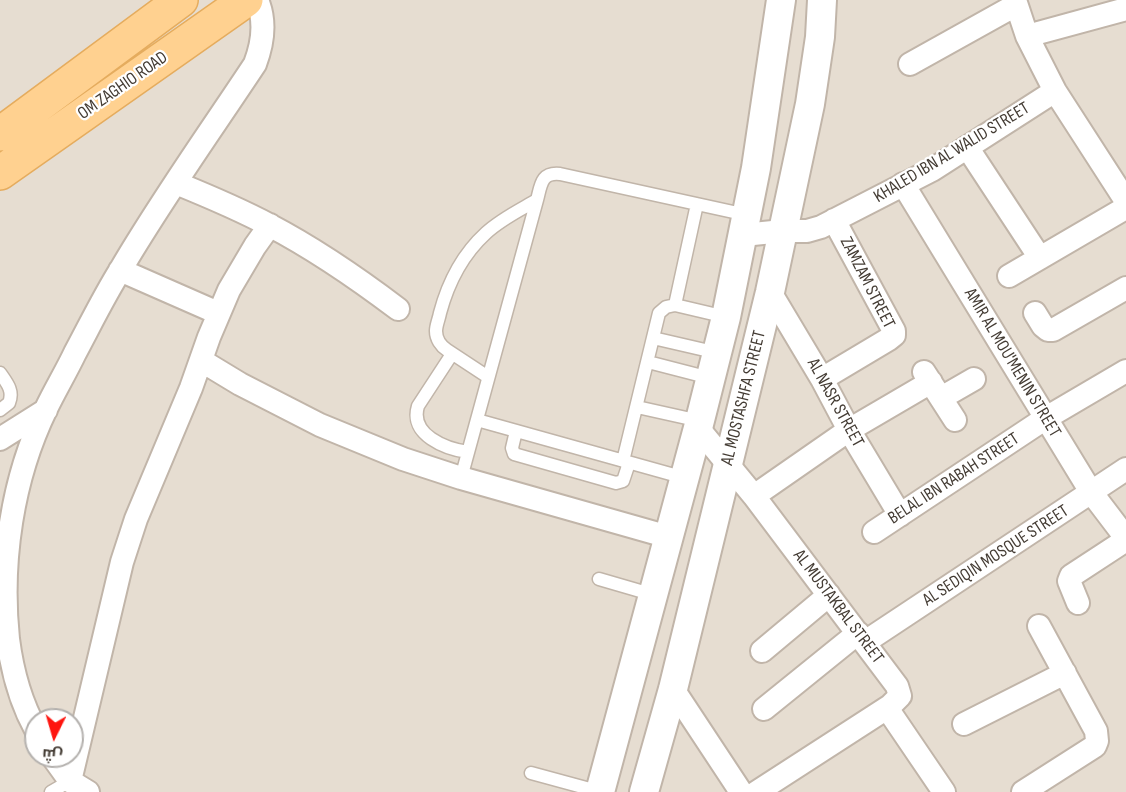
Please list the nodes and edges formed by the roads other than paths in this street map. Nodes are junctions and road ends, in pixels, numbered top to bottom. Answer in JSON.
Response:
{"nodes":[{"id":1,"x":181,"y":0,"type":"edge"},
{"id":2,"x":246,"y":0,"type":"edge"},
{"id":3,"x":257,"y":0,"type":"edge"},
{"id":4,"x":781,"y":0,"type":"edge"},
{"id":5,"x":822,"y":0,"type":"edge"},
{"id":6,"x":1015,"y":2,"type":"edge"},
{"id":7,"x":1126,"y":9,"type":"edge"},
{"id":8,"x":1027,"y":36,"type":"junction"},
{"id":9,"x":910,"y":64,"type":"dead end"},
{"id":10,"x":1055,"y":91,"type":"junction"},
{"id":11,"x":0,"y":134,"type":"edge"},
{"id":12,"x":967,"y":147,"type":"junction"},
{"id":13,"x":0,"y":173,"type":"edge"},
{"id":14,"x":176,"y":183,"type":"junction"},
{"id":15,"x":903,"y":184,"type":"junction"},
{"id":16,"x":537,"y":200,"type":"junction"},
{"id":17,"x":697,"y":204,"type":"junction"},
{"id":18,"x":834,"y":220,"type":"junction"},
{"id":19,"x":270,"y":225,"type":"junction"},
{"id":20,"x":745,"y":225,"type":"junction"},
{"id":21,"x":783,"y":231,"type":"junction"},
{"id":22,"x":1040,"y":258,"type":"junction"},
{"id":23,"x":120,"y":270,"type":"junction"},
{"id":24,"x":1009,"y":276,"type":"dead end"},
{"id":25,"x":1126,"y":288,"type":"edge"},
{"id":26,"x":770,"y":292,"type":"junction"},
{"id":27,"x":675,"y":305,"type":"junction"},
{"id":28,"x":398,"y":309,"type":"dead end"},
{"id":29,"x":1035,"y":313,"type":"dead end"},
{"id":30,"x":218,"y":314,"type":"junction"},
{"id":31,"x":726,"y":317,"type":"junction"},
{"id":32,"x":653,"y":338,"type":"junction"},
{"id":33,"x":452,"y":354,"type":"junction"},
{"id":34,"x":202,"y":361,"type":"junction"},
{"id":35,"x":648,"y":362,"type":"junction"},
{"id":36,"x":714,"y":365,"type":"junction"},
{"id":37,"x":1126,"y":371,"type":"edge"},
{"id":38,"x":1,"y":376,"type":"edge"},
{"id":39,"x":488,"y":377,"type":"junction"},
{"id":40,"x":822,"y":379,"type":"junction"},
{"id":41,"x":974,"y":379,"type":"dead end"},
{"id":42,"x":932,"y":384,"type":"junction"},
{"id":43,"x":637,"y":407,"type":"junction"},
{"id":44,"x":0,"y":410,"type":"edge"},
{"id":45,"x":46,"y":410,"type":"junction"},
{"id":46,"x":1046,"y":418,"type":"junction"},
{"id":47,"x":477,"y":420,"type":"junction"},
{"id":48,"x":955,"y":420,"type":"dead end"},
{"id":49,"x":699,"y":425,"type":"junction"},
{"id":50,"x":849,"y":430,"type":"junction"},
{"id":51,"x":516,"y":431,"type":"junction"},
{"id":52,"x":0,"y":439,"type":"edge"},
{"id":53,"x":468,"y":453,"type":"junction"},
{"id":54,"x":626,"y":462,"type":"junction"},
{"id":55,"x":728,"y":465,"type":"junction"},
{"id":56,"x":1126,"y":469,"type":"edge"},
{"id":57,"x":461,"y":478,"type":"junction"},
{"id":58,"x":685,"y":478,"type":"junction"},
{"id":59,"x":1091,"y":492,"type":"junction"},
{"id":60,"x":754,"y":496,"type":"junction"},
{"id":61,"x":900,"y":515,"type":"junction"},
{"id":62,"x":874,"y":532,"type":"dead end"},
{"id":63,"x":669,"y":537,"type":"junction"},
{"id":64,"x":4,"y":539,"type":"edge"},
{"id":65,"x":1126,"y":539,"type":"edge"},
{"id":66,"x":598,"y":579,"type":"dead end"},
{"id":67,"x":654,"y":595,"type":"junction"},
{"id":68,"x":829,"y":595,"type":"junction"},
{"id":69,"x":1078,"y":603,"type":"dead end"},
{"id":70,"x":1040,"y":626,"type":"dead end"},
{"id":71,"x":3,"y":628,"type":"edge"},
{"id":72,"x":862,"y":638,"type":"junction"},
{"id":73,"x":762,"y":651,"type":"dead end"},
{"id":74,"x":1065,"y":674,"type":"junction"},
{"id":75,"x":673,"y":689,"type":"junction"},
{"id":76,"x":890,"y":706,"type":"junction"},
{"id":77,"x":26,"y":708,"type":"edge"},
{"id":78,"x":764,"y":709,"type":"dead end"},
{"id":79,"x":964,"y":724,"type":"dead end"},
{"id":80,"x":610,"y":757,"type":"junction"},
{"id":81,"x":59,"y":768,"type":"edge"},
{"id":82,"x":531,"y":773,"type":"dead end"},
{"id":83,"x":647,"y":781,"type":"edge"},
{"id":84,"x":70,"y":788,"type":"edge"},
{"id":85,"x":601,"y":792,"type":"edge"},
{"id":86,"x":741,"y":792,"type":"edge"},
{"id":87,"x":758,"y":792,"type":"edge"},
{"id":88,"x":944,"y":792,"type":"edge"},
{"id":89,"x":1023,"y":792,"type":"edge"}],
"edges":[{"from":1,"to":11,"type":"main road","name":"OM ZAGHIO ROAD"},
{"from":2,"to":13,"type":"main road","name":"OM ZAGHIO ROAD"},
{"from":3,"to":14,"type":"street"},
{"from":4,"to":20,"type":"street","name":"AL MOSTASHFA STREET"},
{"from":5,"to":21,"type":"street","name":"AL MOSTASHFA STREET"},
{"from":6,"to":8,"type":"street"},
{"from":6,"to":9,"type":"street"},
{"from":7,"to":8,"type":"street"},
{"from":8,"to":10,"type":"street"},
{"from":10,"to":12,"type":"street","name":"KHALED IBN AL WALID STREET"},
{"from":10,"to":22,"type":"street"},
{"from":12,"to":15,"type":"street","name":"KHALED IBN AL WALID STREET"},
{"from":12,"to":22,"type":"street"},
{"from":14,"to":19,"type":"street"},
{"from":14,"to":23,"type":"street"},
{"from":15,"to":18,"type":"street","name":"KHALED IBN AL WALID STREET"},
{"from":15,"to":46,"type":"street","name":"AMIR AL MOU'MENIN STREET"},
{"from":16,"to":17,"type":"lane"},
{"from":16,"to":33,"type":"lane"},
{"from":16,"to":39,"type":"lane"},
{"from":17,"to":20,"type":"lane"},
{"from":17,"to":27,"type":"lane"},
{"from":18,"to":21,"type":"street","name":"KHALED IBN AL WALID STREET"},
{"from":18,"to":40,"type":"street","name":"ZAMZAM STREET"},
{"from":19,"to":28,"type":"street"},
{"from":19,"to":30,"type":"street"},
{"from":20,"to":21,"type":"street","name":"KHALED IBN AL WALID STREET"},
{"from":20,"to":31,"type":"street","name":"AL MOSTASHFA STREET"},
{"from":21,"to":26,"type":"street","name":"AL MOSTASHFA STREET"},
{"from":22,"to":24,"type":"street"},
{"from":23,"to":30,"type":"street"},
{"from":23,"to":45,"type":"street"},
{"from":25,"to":29,"type":"street"},
{"from":26,"to":40,"type":"street","name":"AL NASR STREET"},
{"from":26,"to":55,"type":"street","name":"AL MOSTASHFA STREET"},
{"from":27,"to":31,"type":"lane"},
{"from":27,"to":32,"type":"lane"},
{"from":30,"to":34,"type":"street"},
{"from":31,"to":36,"type":"street","name":"AL MOSTASHFA STREET"},
{"from":32,"to":35,"type":"lane"},
{"from":32,"to":36,"type":"lane"},
{"from":33,"to":39,"type":"lane"},
{"from":33,"to":53,"type":"lane"},
{"from":34,"to":57,"type":"street"},
{"from":34,"to":84,"type":"street"},
{"from":35,"to":36,"type":"lane"},
{"from":35,"to":43,"type":"lane"},
{"from":36,"to":49,"type":"street","name":"AL MOSTASHFA STREET"},
{"from":37,"to":46,"type":"street","name":"BELAL IBN RABAH STREET"},
{"from":38,"to":44,"type":"lane"},
{"from":39,"to":47,"type":"lane"},
{"from":40,"to":50,"type":"street","name":"AL NASR STREET"},
{"from":41,"to":42,"type":"street"},
{"from":42,"to":48,"type":"street"},
{"from":42,"to":50,"type":"street"},
{"from":43,"to":49,"type":"lane"},
{"from":43,"to":54,"type":"lane"},
{"from":45,"to":52,"type":"street"},
{"from":45,"to":64,"type":"street"},
{"from":46,"to":59,"type":"street","name":"AMIR AL MOU'MENIN STREET"},
{"from":46,"to":61,"type":"street","name":"BELAL IBN RABAH STREET"},
{"from":47,"to":51,"type":"lane"},
{"from":47,"to":53,"type":"lane"},
{"from":49,"to":55,"type":"street","name":"AL MUSTAKBAL STREET"},
{"from":49,"to":58,"type":"street","name":"AL MOSTASHFA STREET"},
{"from":50,"to":60,"type":"street"},
{"from":50,"to":61,"type":"street","name":"AL NASR STREET"},
{"from":51,"to":54,"type":"lane"},
{"from":51,"to":54,"type":"lane"},
{"from":53,"to":57,"type":"lane"},
{"from":54,"to":58,"type":"lane"},
{"from":55,"to":60,"type":"street","name":"AL MUSTAKBAL STREET"},
{"from":55,"to":75,"type":"street","name":"AL MOSTASHFA STREET"},
{"from":56,"to":59,"type":"street","name":"AL SEDIQIN MOSQUE STREET"},
{"from":57,"to":63,"type":"street"},
{"from":58,"to":63,"type":"street","name":"AL MOSTASHFA STREET"},
{"from":59,"to":65,"type":"street","name":"AMIR AL MOU'MENIN STREET"},
{"from":59,"to":72,"type":"street","name":"AL SEDIQIN MOSQUE STREET"},
{"from":60,"to":68,"type":"street","name":"AL MUSTAKBAL STREET"},
{"from":61,"to":62,"type":"street","name":"BELAL IBN RABAH STREET"},
{"from":63,"to":67,"type":"street","name":"AL MOSTASHFA STREET"},
{"from":64,"to":71,"type":"street"},
{"from":65,"to":69,"type":"street"},
{"from":66,"to":67,"type":"lane"},
{"from":67,"to":80,"type":"street","name":"AL MOSTASHFA STREET"},
{"from":68,"to":72,"type":"street","name":"AL MUSTAKBAL STREET"},
{"from":68,"to":73,"type":"street"},
{"from":70,"to":74,"type":"street"},
{"from":71,"to":77,"type":"street"},
{"from":72,"to":76,"type":"street","name":"AL MUSTAKBAL STREET"},
{"from":72,"to":78,"type":"street","name":"AL SEDIQIN MOSQUE STREET"},
{"from":74,"to":79,"type":"street"},
{"from":74,"to":89,"type":"street"},
{"from":75,"to":83,"type":"street","name":"AL MOSTASHFA STREET"},
{"from":75,"to":86,"type":"street"},
{"from":76,"to":87,"type":"street"},
{"from":76,"to":88,"type":"street"},
{"from":80,"to":83,"type":"street"},
{"from":80,"to":85,"type":"street","name":"AL MOSTASHFA STREET"},
{"from":81,"to":84,"type":"street"},
{"from":82,"to":85,"type":"lane"}]}
